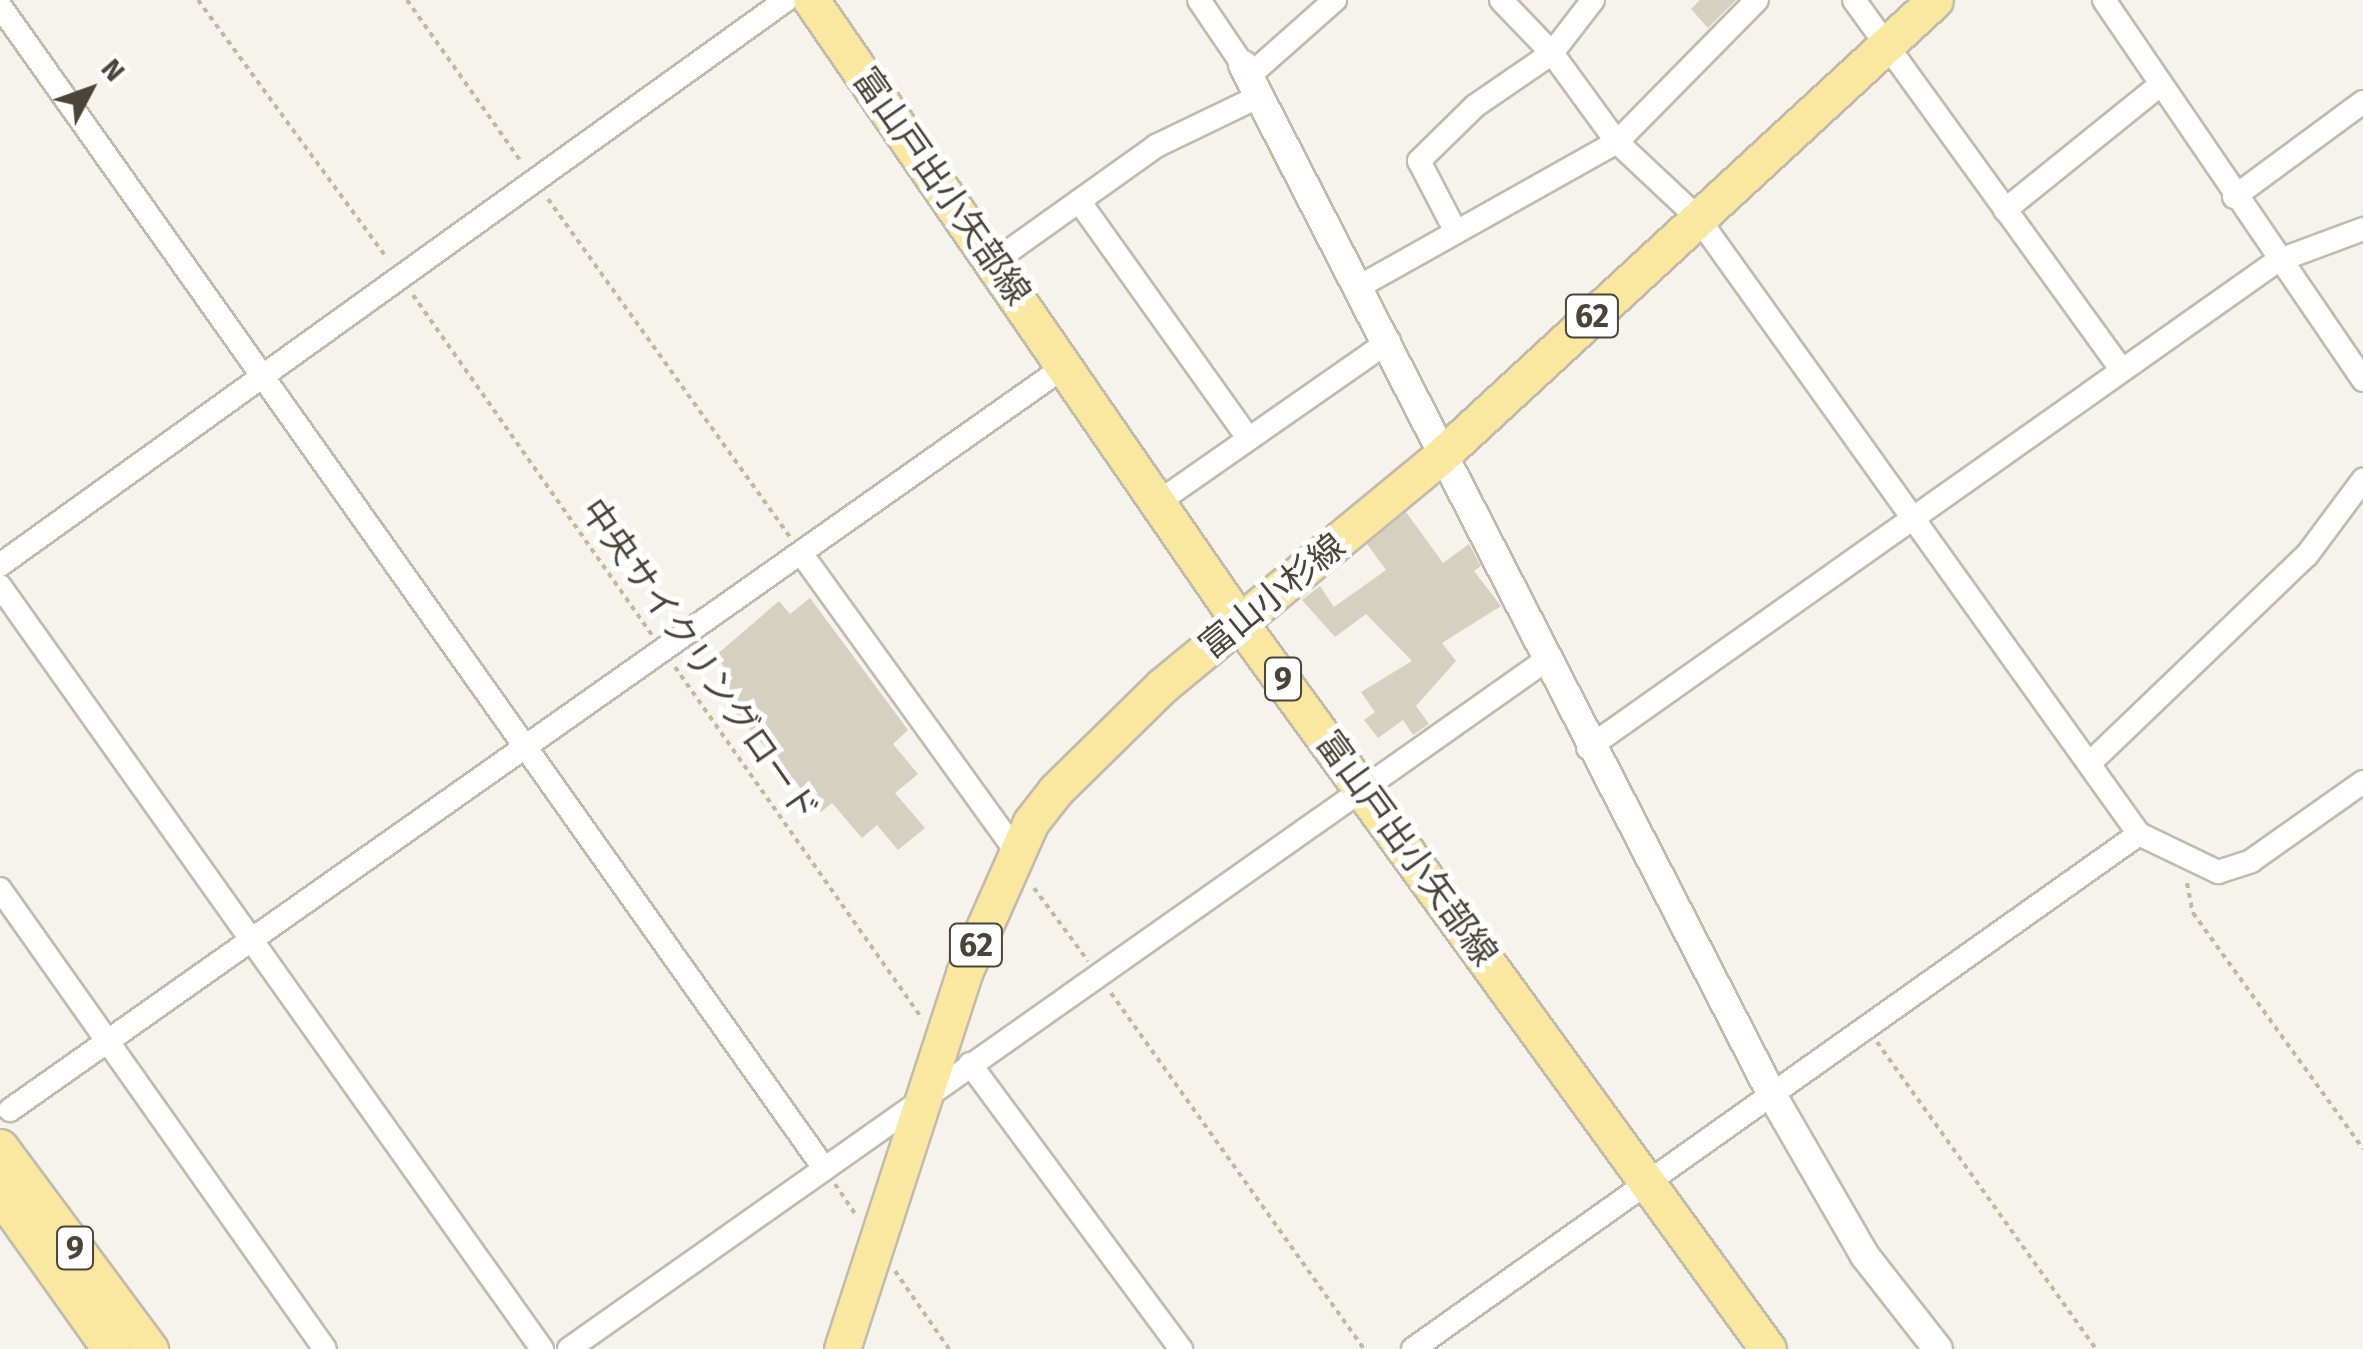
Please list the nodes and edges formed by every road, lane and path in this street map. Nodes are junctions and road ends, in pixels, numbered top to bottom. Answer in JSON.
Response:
{"nodes":[{"id":1,"x":198,"y":0,"type":"edge"},
{"id":2,"x":407,"y":0,"type":"edge"},
{"id":3,"x":786,"y":0,"type":"edge"},
{"id":4,"x":811,"y":0,"type":"edge"},
{"id":5,"x":1199,"y":0,"type":"edge"},
{"id":6,"x":1335,"y":0,"type":"edge"},
{"id":7,"x":1501,"y":0,"type":"edge"},
{"id":8,"x":1593,"y":0,"type":"edge"},
{"id":9,"x":1758,"y":0,"type":"edge"},
{"id":10,"x":1854,"y":0,"type":"edge"},
{"id":11,"x":1935,"y":0,"type":"edge"},
{"id":12,"x":2104,"y":0,"type":"edge"},
{"id":13,"x":0,"y":6,"type":"edge"},
{"id":14,"x":1887,"y":44,"type":"junction"},
{"id":15,"x":1552,"y":53,"type":"junction"},
{"id":16,"x":1251,"y":79,"type":"junction"},
{"id":17,"x":2160,"y":85,"type":"junction"},
{"id":18,"x":2363,"y":102,"type":"edge"},
{"id":19,"x":1617,"y":142,"type":"junction"},
{"id":20,"x":534,"y":181,"type":"junction"},
{"id":21,"x":2234,"y":197,"type":"junction"},
{"id":22,"x":1080,"y":201,"type":"junction"},
{"id":23,"x":2005,"y":210,"type":"junction"},
{"id":24,"x":1698,"y":218,"type":"junction"},
{"id":25,"x":2363,"y":229,"type":"edge"},
{"id":26,"x":1456,"y":232,"type":"junction"},
{"id":27,"x":995,"y":261,"type":"junction"},
{"id":28,"x":2277,"y":261,"type":"junction"},
{"id":29,"x":400,"y":277,"type":"junction"},
{"id":30,"x":1362,"y":284,"type":"junction"},
{"id":31,"x":1390,"y":341,"type":"junction"},
{"id":32,"x":1067,"y":365,"type":"junction"},
{"id":33,"x":2122,"y":370,"type":"junction"},
{"id":34,"x":261,"y":378,"type":"junction"},
{"id":35,"x":2363,"y":380,"type":"edge"},
{"id":36,"x":1248,"y":438,"type":"junction"},
{"id":37,"x":1440,"y":456,"type":"junction"},
{"id":38,"x":2363,"y":480,"type":"edge"},
{"id":39,"x":1157,"y":503,"type":"junction"},
{"id":40,"x":1914,"y":517,"type":"junction"},
{"id":41,"x":801,"y":553,"type":"junction"},
{"id":42,"x":0,"y":565,"type":"edge"},
{"id":43,"x":0,"y":586,"type":"edge"},
{"id":44,"x":1241,"y":624,"type":"junction"},
{"id":45,"x":663,"y":651,"type":"junction"},
{"id":46,"x":1546,"y":660,"type":"junction"},
{"id":47,"x":524,"y":748,"type":"junction"},
{"id":48,"x":1588,"y":748,"type":"junction"},
{"id":49,"x":2091,"y":762,"type":"junction"},
{"id":50,"x":2363,"y":782,"type":"edge"},
{"id":51,"x":1364,"y":788,"type":"junction"},
{"id":52,"x":2139,"y":834,"type":"junction"},
{"id":53,"x":1015,"y":857,"type":"junction"},
{"id":54,"x":2183,"y":858,"type":"junction"},
{"id":55,"x":0,"y":889,"type":"edge"},
{"id":56,"x":250,"y":940,"type":"junction"},
{"id":57,"x":1098,"y":974,"type":"junction"},
{"id":58,"x":1865,"y":1026,"type":"junction"},
{"id":59,"x":107,"y":1042,"type":"junction"},
{"id":60,"x":955,"y":1055,"type":"junction"},
{"id":61,"x":1771,"y":1093,"type":"junction"},
{"id":62,"x":924,"y":1096,"type":"junction"},
{"id":63,"x":10,"y":1110,"type":"dead end"},
{"id":64,"x":0,"y":1147,"type":"edge"},
{"id":65,"x":2363,"y":1149,"type":"edge"},
{"id":66,"x":824,"y":1168,"type":"junction"},
{"id":67,"x":1650,"y":1182,"type":"junction"},
{"id":68,"x":0,"y":1194,"type":"edge"},
{"id":69,"x":110,"y":1349,"type":"edge"},
{"id":70,"x":150,"y":1349,"type":"edge"},
{"id":71,"x":324,"y":1349,"type":"edge"},
{"id":72,"x":542,"y":1349,"type":"edge"},
{"id":73,"x":569,"y":1349,"type":"edge"},
{"id":74,"x":842,"y":1349,"type":"edge"},
{"id":75,"x":1181,"y":1349,"type":"edge"},
{"id":76,"x":1364,"y":1349,"type":"edge"},
{"id":77,"x":1413,"y":1349,"type":"edge"},
{"id":78,"x":1768,"y":1349,"type":"edge"},
{"id":79,"x":1938,"y":1349,"type":"edge"},
{"id":80,"x":2096,"y":1349,"type":"edge"}],
"edges":[{"from":1,"to":29,"type":"path","name":"中央サイクリングロード"},
{"from":2,"to":20,"type":"path"},
{"from":3,"to":20,"type":"street"},
{"from":4,"to":27,"type":"main road","name":"富山戸出小矢部線","number":"9"},
{"from":5,"to":16,"type":"street"},
{"from":6,"to":16,"type":"street"},
{"from":7,"to":15,"type":"street"},
{"from":8,"to":15,"type":"street"},
{"from":9,"to":19,"type":"street"},
{"from":10,"to":14,"type":"street"},
{"from":11,"to":14,"type":"main road","name":"富山小杉線","number":"62"},
{"from":12,"to":17,"type":"street"},
{"from":13,"to":34,"type":"street"},
{"from":14,"to":23,"type":"street"},
{"from":14,"to":24,"type":"main road","name":"富山小杉線","number":"62"},
{"from":15,"to":19,"type":"street"},
{"from":15,"to":26,"type":"street"},
{"from":16,"to":22,"type":"street"},
{"from":16,"to":30,"type":"street"},
{"from":17,"to":21,"type":"street"},
{"from":17,"to":23,"type":"street"},
{"from":18,"to":21,"type":"street"},
{"from":19,"to":24,"type":"street"},
{"from":19,"to":26,"type":"street"},
{"from":20,"to":29,"type":"street"},
{"from":20,"to":41,"type":"path"},
{"from":21,"to":28,"type":"street"},
{"from":22,"to":27,"type":"street"},
{"from":22,"to":36,"type":"street"},
{"from":23,"to":33,"type":"street"},
{"from":24,"to":37,"type":"main road","name":"富山小杉線","number":"62"},
{"from":24,"to":40,"type":"street"},
{"from":25,"to":28,"type":"street"},
{"from":26,"to":30,"type":"street"},
{"from":27,"to":32,"type":"main road","name":"富山戸出小矢部線","number":"9"},
{"from":28,"to":33,"type":"street"},
{"from":28,"to":35,"type":"street"},
{"from":29,"to":34,"type":"street"},
{"from":29,"to":45,"type":"path","name":"中央サイクリングロード"},
{"from":30,"to":31,"type":"street"},
{"from":31,"to":36,"type":"street"},
{"from":31,"to":37,"type":"street"},
{"from":32,"to":39,"type":"main road","name":"富山戸出小矢部線","number":"9"},
{"from":32,"to":41,"type":"street"},
{"from":33,"to":40,"type":"street"},
{"from":34,"to":42,"type":"street"},
{"from":34,"to":47,"type":"street"},
{"from":36,"to":39,"type":"street"},
{"from":37,"to":44,"type":"main road","name":"富山小杉線","number":"62"},
{"from":37,"to":46,"type":"street"},
{"from":38,"to":49,"type":"street"},
{"from":39,"to":44,"type":"main road","name":"富山戸出小矢部線","number":"9"},
{"from":40,"to":48,"type":"street"},
{"from":40,"to":49,"type":"street"},
{"from":41,"to":45,"type":"street"},
{"from":41,"to":53,"type":"street"},
{"from":43,"to":56,"type":"street"},
{"from":44,"to":51,"type":"main road","name":"富山戸出小矢部線","number":"9"},
{"from":44,"to":53,"type":"main road","name":"富山小杉線","number":"62"},
{"from":45,"to":47,"type":"street"},
{"from":45,"to":60,"type":"path","name":"中央サイクリングロード"},
{"from":46,"to":48,"type":"street"},
{"from":46,"to":51,"type":"street"},
{"from":47,"to":56,"type":"street"},
{"from":47,"to":66,"type":"street"},
{"from":48,"to":61,"type":"street"},
{"from":49,"to":52,"type":"street"},
{"from":50,"to":54,"type":"street"},
{"from":51,"to":57,"type":"street"},
{"from":51,"to":67,"type":"main road","name":"富山戸出小矢部線","number":"9"},
{"from":52,"to":54,"type":"street"},
{"from":52,"to":58,"type":"street"},
{"from":53,"to":57,"type":"path"},
{"from":53,"to":60,"type":"main road","name":"富山小杉線","number":"62"},
{"from":54,"to":65,"type":"path"},
{"from":55,"to":59,"type":"street"},
{"from":56,"to":59,"type":"street"},
{"from":56,"to":72,"type":"street"},
{"from":57,"to":60,"type":"street"},
{"from":57,"to":76,"type":"path"},
{"from":58,"to":61,"type":"street"},
{"from":58,"to":80,"type":"path"},
{"from":59,"to":63,"type":"street"},
{"from":59,"to":71,"type":"street"},
{"from":60,"to":62,"type":"main road","name":"富山小杉線","number":"62"},
{"from":60,"to":75,"type":"street"},
{"from":61,"to":67,"type":"street"},
{"from":61,"to":79,"type":"street"},
{"from":62,"to":66,"type":"street"},
{"from":62,"to":74,"type":"main road","name":"富山小杉線","number":"62"},
{"from":64,"to":70,"type":"main road","number":"9"},
{"from":66,"to":73,"type":"street"},
{"from":67,"to":77,"type":"street"},
{"from":67,"to":78,"type":"main road","name":"富山戸出小矢部線","number":"9"},
{"from":68,"to":69,"type":"main road","number":"9"}]}
